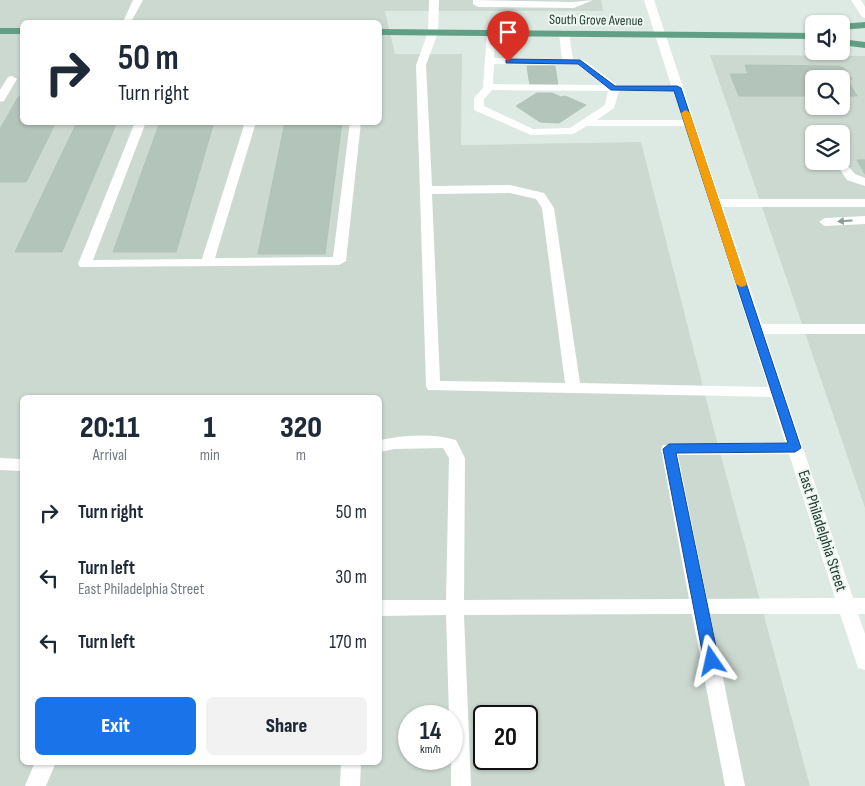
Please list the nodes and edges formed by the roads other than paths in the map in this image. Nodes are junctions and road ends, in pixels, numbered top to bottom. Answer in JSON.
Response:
{"nodes":[{"id":1,"x":138,"y":0,"type":"edge"},
{"id":2,"x":434,"y":0,"type":"edge"},
{"id":3,"x":478,"y":0,"type":"edge"},
{"id":4,"x":588,"y":0,"type":"edge"},
{"id":5,"x":649,"y":0,"type":"edge"},
{"id":6,"x":856,"y":0,"type":"edge"},
{"id":7,"x":865,"y":15,"type":"edge"},
{"id":8,"x":128,"y":20,"type":"edge"},
{"id":9,"x":865,"y":25,"type":"edge"},
{"id":10,"x":850,"y":26,"type":"edge"},
{"id":11,"x":0,"y":31,"type":"edge"},
{"id":12,"x":20,"y":31,"type":"edge"},
{"id":13,"x":382,"y":32,"type":"edge"},
{"id":14,"x":433,"y":32,"type":"junction"},
{"id":15,"x":490,"y":32,"type":"junction"},
{"id":16,"x":564,"y":33,"type":"junction"},
{"id":17,"x":660,"y":34,"type":"junction"},
{"id":18,"x":805,"y":36,"type":"edge"},
{"id":19,"x":850,"y":43,"type":"edge"},
{"id":20,"x":865,"y":45,"type":"edge"},
{"id":21,"x":489,"y":61,"type":"junction"},
{"id":22,"x":568,"y":62,"type":"junction"},
{"id":23,"x":0,"y":79,"type":"edge"},
{"id":24,"x":17,"y":79,"type":"edge"},
{"id":25,"x":488,"y":87,"type":"junction"},
{"id":26,"x":614,"y":88,"type":"junction"},
{"id":27,"x":677,"y":88,"type":"junction"},
{"id":28,"x":0,"y":99,"type":"edge"},
{"id":29,"x":587,"y":123,"type":"junction"},
{"id":30,"x":689,"y":123,"type":"junction"},
{"id":31,"x":140,"y":125,"type":"edge"},
{"id":32,"x":250,"y":125,"type":"edge"},
{"id":33,"x":356,"y":125,"type":"edge"},
{"id":34,"x":846,"y":170,"type":"edge"},
{"id":35,"x":865,"y":182,"type":"edge"},
{"id":36,"x":426,"y":190,"type":"junction"},
{"id":37,"x":865,"y":203,"type":"edge"},
{"id":38,"x":715,"y":204,"type":"junction"},
{"id":39,"x":865,"y":220,"type":"edge"},
{"id":40,"x":825,"y":222,"type":"dead end"},
{"id":41,"x":207,"y":262,"type":"junction"},
{"id":42,"x":756,"y":329,"type":"junction"},
{"id":43,"x":865,"y":329,"type":"edge"},
{"id":44,"x":573,"y":388,"type":"junction"},
{"id":45,"x":777,"y":392,"type":"junction"},
{"id":46,"x":382,"y":446,"type":"edge"},
{"id":47,"x":795,"y":448,"type":"junction"},
{"id":48,"x":0,"y":464,"type":"edge"},
{"id":49,"x":20,"y":465,"type":"edge"},
{"id":50,"x":847,"y":606,"type":"junction"},
{"id":51,"x":865,"y":606,"type":"edge"},
{"id":52,"x":701,"y":607,"type":"junction"},
{"id":53,"x":382,"y":608,"type":"edge"},
{"id":54,"x":455,"y":608,"type":"junction"},
{"id":55,"x":865,"y":662,"type":"edge"},
{"id":56,"x":45,"y":765,"type":"edge"},
{"id":57,"x":351,"y":765,"type":"edge"},
{"id":58,"x":35,"y":786,"type":"edge"},
{"id":59,"x":350,"y":786,"type":"edge"},
{"id":60,"x":461,"y":786,"type":"edge"},
{"id":61,"x":735,"y":786,"type":"edge"}],
"edges":[{"from":1,"to":8,"type":"street"},
{"from":2,"to":14,"type":"street"},
{"from":3,"to":4,"type":"street"},
{"from":5,"to":17,"type":"street","name":"East Philadelphia Street"},
{"from":6,"to":7,"type":"street"},
{"from":9,"to":10,"type":"main road"},
{"from":11,"to":12,"type":"main road"},
{"from":13,"to":14,"type":"main road","name":"South Grove Avenue"},
{"from":14,"to":15,"type":"main road","name":"South Grove Avenue"},
{"from":14,"to":36,"type":"street"},
{"from":15,"to":16,"type":"main road","name":"South Grove Avenue"},
{"from":15,"to":21,"type":"street"},
{"from":16,"to":17,"type":"main road","name":"South Grove Avenue"},
{"from":16,"to":22,"type":"street"},
{"from":17,"to":18,"type":"main road","name":"South Grove Avenue"},
{"from":17,"to":27,"type":"street","name":"East Philadelphia Street"},
{"from":19,"to":20,"type":"main road"},
{"from":21,"to":22,"type":"street"},
{"from":21,"to":25,"type":"street"},
{"from":22,"to":26,"type":"street"},
{"from":23,"to":24,"type":"street"},
{"from":24,"to":28,"type":"street"},
{"from":25,"to":26,"type":"street"},
{"from":25,"to":29,"type":"street"},
{"from":26,"to":27,"type":"street"},
{"from":26,"to":29,"type":"street"},
{"from":27,"to":30,"type":"street","name":"East Philadelphia Street"},
{"from":29,"to":30,"type":"street"},
{"from":30,"to":38,"type":"street","name":"East Philadelphia Street"},
{"from":31,"to":41,"type":"street"},
{"from":32,"to":41,"type":"street"},
{"from":33,"to":41,"type":"street"},
{"from":34,"to":35,"type":"street"},
{"from":36,"to":44,"type":"street"},
{"from":36,"to":44,"type":"street"},
{"from":37,"to":38,"type":"street"},
{"from":38,"to":42,"type":"street","name":"East Philadelphia Street"},
{"from":39,"to":40,"type":"street","one_way":true},
{"from":42,"to":43,"type":"street"},
{"from":42,"to":45,"type":"street","name":"East Philadelphia Street"},
{"from":44,"to":45,"type":"street"},
{"from":45,"to":47,"type":"street","name":"East Philadelphia Street"},
{"from":46,"to":54,"type":"street"},
{"from":47,"to":50,"type":"street","name":"East Philadelphia Street"},
{"from":47,"to":52,"type":"street"},
{"from":48,"to":49,"type":"street"},
{"from":50,"to":51,"type":"street"},
{"from":50,"to":52,"type":"street"},
{"from":50,"to":55,"type":"street","name":"East Philadelphia Street"},
{"from":52,"to":54,"type":"street"},
{"from":52,"to":61,"type":"street"},
{"from":53,"to":54,"type":"street"},
{"from":54,"to":60,"type":"street"},
{"from":56,"to":58,"type":"street"},
{"from":57,"to":59,"type":"street"}]}
